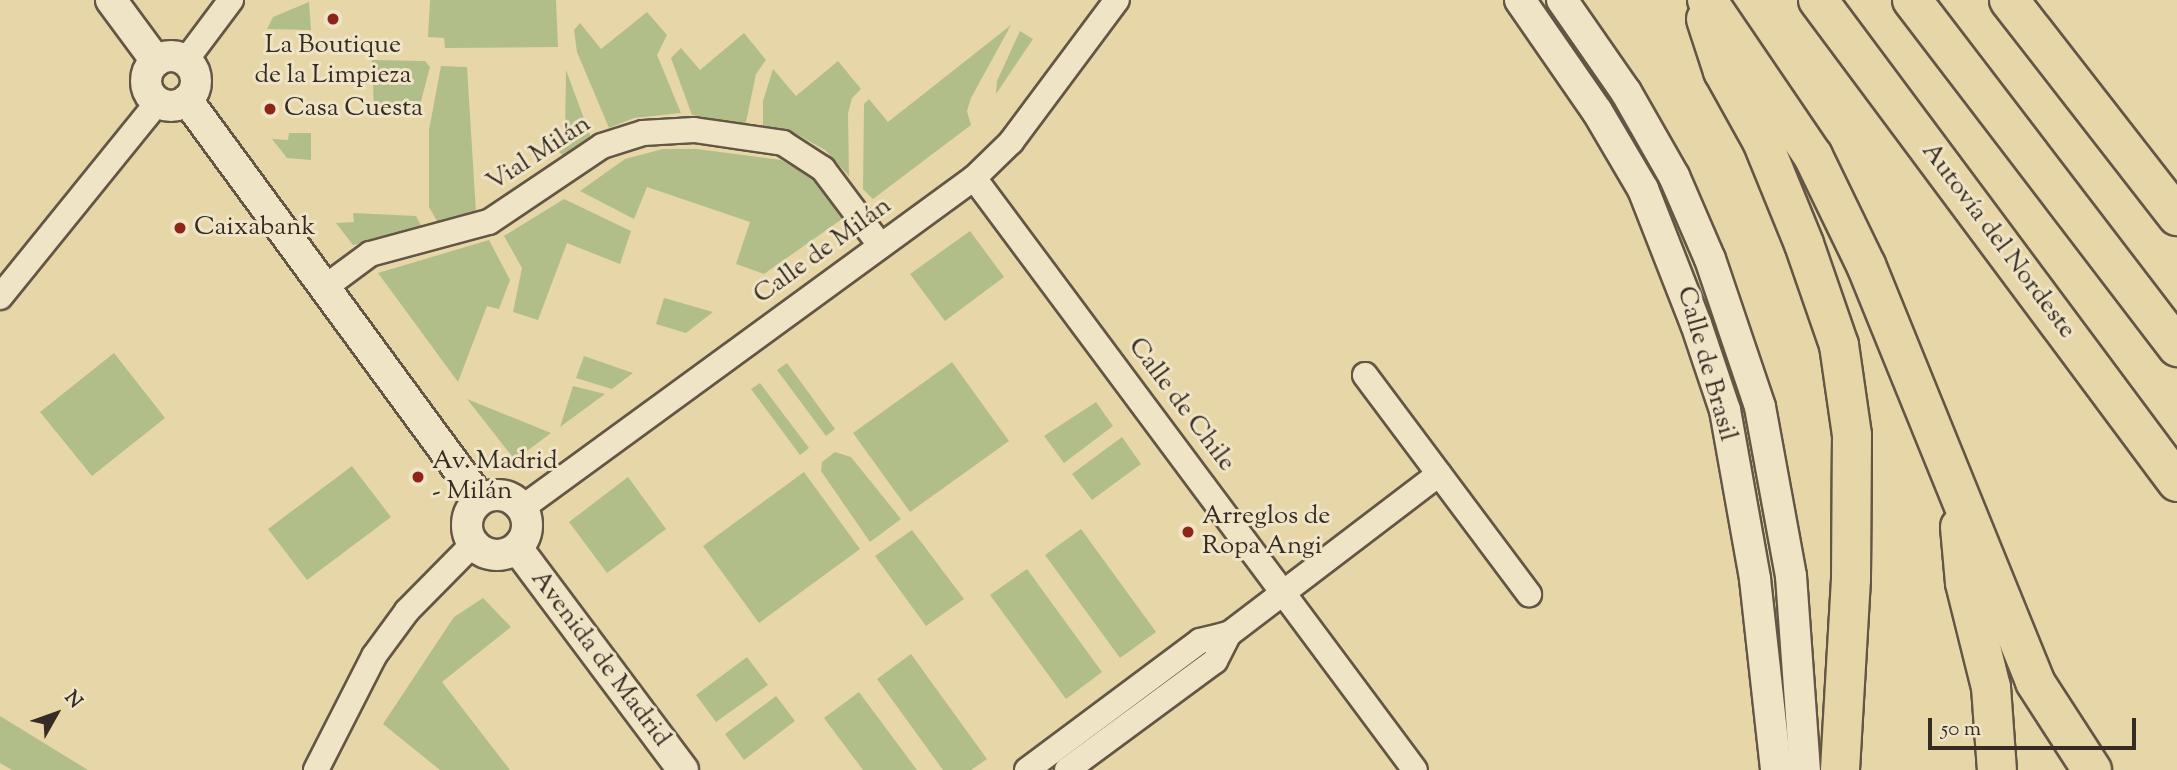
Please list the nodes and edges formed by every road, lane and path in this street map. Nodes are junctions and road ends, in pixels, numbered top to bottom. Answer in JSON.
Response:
{"nodes":[{"id":1,"x":111,"y":0,"type":"edge"},
{"id":2,"x":231,"y":0,"type":"edge"},
{"id":3,"x":1117,"y":0,"type":"edge"},
{"id":4,"x":1520,"y":0,"type":"edge"},
{"id":5,"x":1562,"y":0,"type":"edge"},
{"id":6,"x":1700,"y":0,"type":"edge"},
{"id":7,"x":1707,"y":0,"type":"edge"},
{"id":8,"x":1818,"y":0,"type":"edge"},
{"id":9,"x":1912,"y":0,"type":"edge"},
{"id":10,"x":2009,"y":0,"type":"edge"},
{"id":11,"x":186,"y":60,"type":"junction"},
{"id":12,"x":156,"y":61,"type":"junction"},
{"id":13,"x":173,"y":101,"type":"junction"},
{"id":14,"x":974,"y":178,"type":"junction"},
{"id":15,"x":2177,"y":216,"type":"edge"},
{"id":16,"x":880,"y":245,"type":"junction"},
{"id":17,"x":324,"y":288,"type":"junction"},
{"id":18,"x":0,"y":297,"type":"edge"},
{"id":19,"x":2177,"y":347,"type":"edge"},
{"id":20,"x":1365,"y":375,"type":"dead end"},
{"id":21,"x":1439,"y":474,"type":"junction"},
{"id":22,"x":2177,"y":482,"type":"edge"},
{"id":23,"x":1957,"y":494,"type":"junction"},
{"id":24,"x":480,"y":499,"type":"junction"},
{"id":25,"x":522,"y":508,"type":"junction"},
{"id":26,"x":473,"y":544,"type":"junction"},
{"id":27,"x":517,"y":548,"type":"junction"},
{"id":28,"x":1283,"y":592,"type":"junction"},
{"id":29,"x":1529,"y":594,"type":"dead end"},
{"id":30,"x":1229,"y":634,"type":"junction"},
{"id":31,"x":316,"y":770,"type":"edge"},
{"id":32,"x":683,"y":770,"type":"edge"},
{"id":33,"x":1027,"y":770,"type":"edge"},
{"id":34,"x":1067,"y":770,"type":"edge"},
{"id":35,"x":1415,"y":770,"type":"edge"},
{"id":36,"x":1776,"y":770,"type":"edge"},
{"id":37,"x":1805,"y":770,"type":"edge"},
{"id":38,"x":1840,"y":770,"type":"edge"},
{"id":39,"x":1997,"y":770,"type":"edge"},
{"id":40,"x":2092,"y":770,"type":"edge"}],
"edges":[{"from":1,"to":12,"type":"street"},
{"from":2,"to":11,"type":"street"},
{"from":3,"to":14,"type":"street","name":"Calle de Milán"},
{"from":4,"to":36,"type":"street","name":"Calle de Brasil"},
{"from":5,"to":37,"type":"street","name":"Calle de Brasil"},
{"from":6,"to":38,"type":"highway"},
{"from":7,"to":23,"type":"highway"},
{"from":8,"to":22,"type":"highway","name":"Autovía del Nordeste"},
{"from":9,"to":19,"type":"highway"},
{"from":10,"to":15,"type":"highway"},
{"from":11,"to":12,"type":"street"},
{"from":11,"to":13,"type":"street"},
{"from":12,"to":13,"type":"street"},
{"from":13,"to":17,"type":"street"},
{"from":13,"to":18,"type":"street"},
{"from":14,"to":16,"type":"street","name":"Calle de Milán"},
{"from":14,"to":28,"type":"street","name":"Calle de Chile"},
{"from":16,"to":17,"type":"street","name":"Vial Milán"},
{"from":16,"to":25,"type":"street","name":"Calle de Milán"},
{"from":17,"to":24,"type":"street"},
{"from":20,"to":21,"type":"street"},
{"from":21,"to":28,"type":"street"},
{"from":21,"to":29,"type":"street"},
{"from":23,"to":39,"type":"highway"},
{"from":23,"to":40,"type":"highway"},
{"from":24,"to":25,"type":"street"},
{"from":24,"to":26,"type":"street"},
{"from":25,"to":27,"type":"street"},
{"from":26,"to":27,"type":"street"},
{"from":26,"to":31,"type":"street"},
{"from":27,"to":32,"type":"street","name":"Avenida de Madrid"},
{"from":28,"to":30,"type":"street"},
{"from":28,"to":35,"type":"street","name":"Calle de Chile"},
{"from":30,"to":33,"type":"street"},
{"from":30,"to":34,"type":"street"}]}
